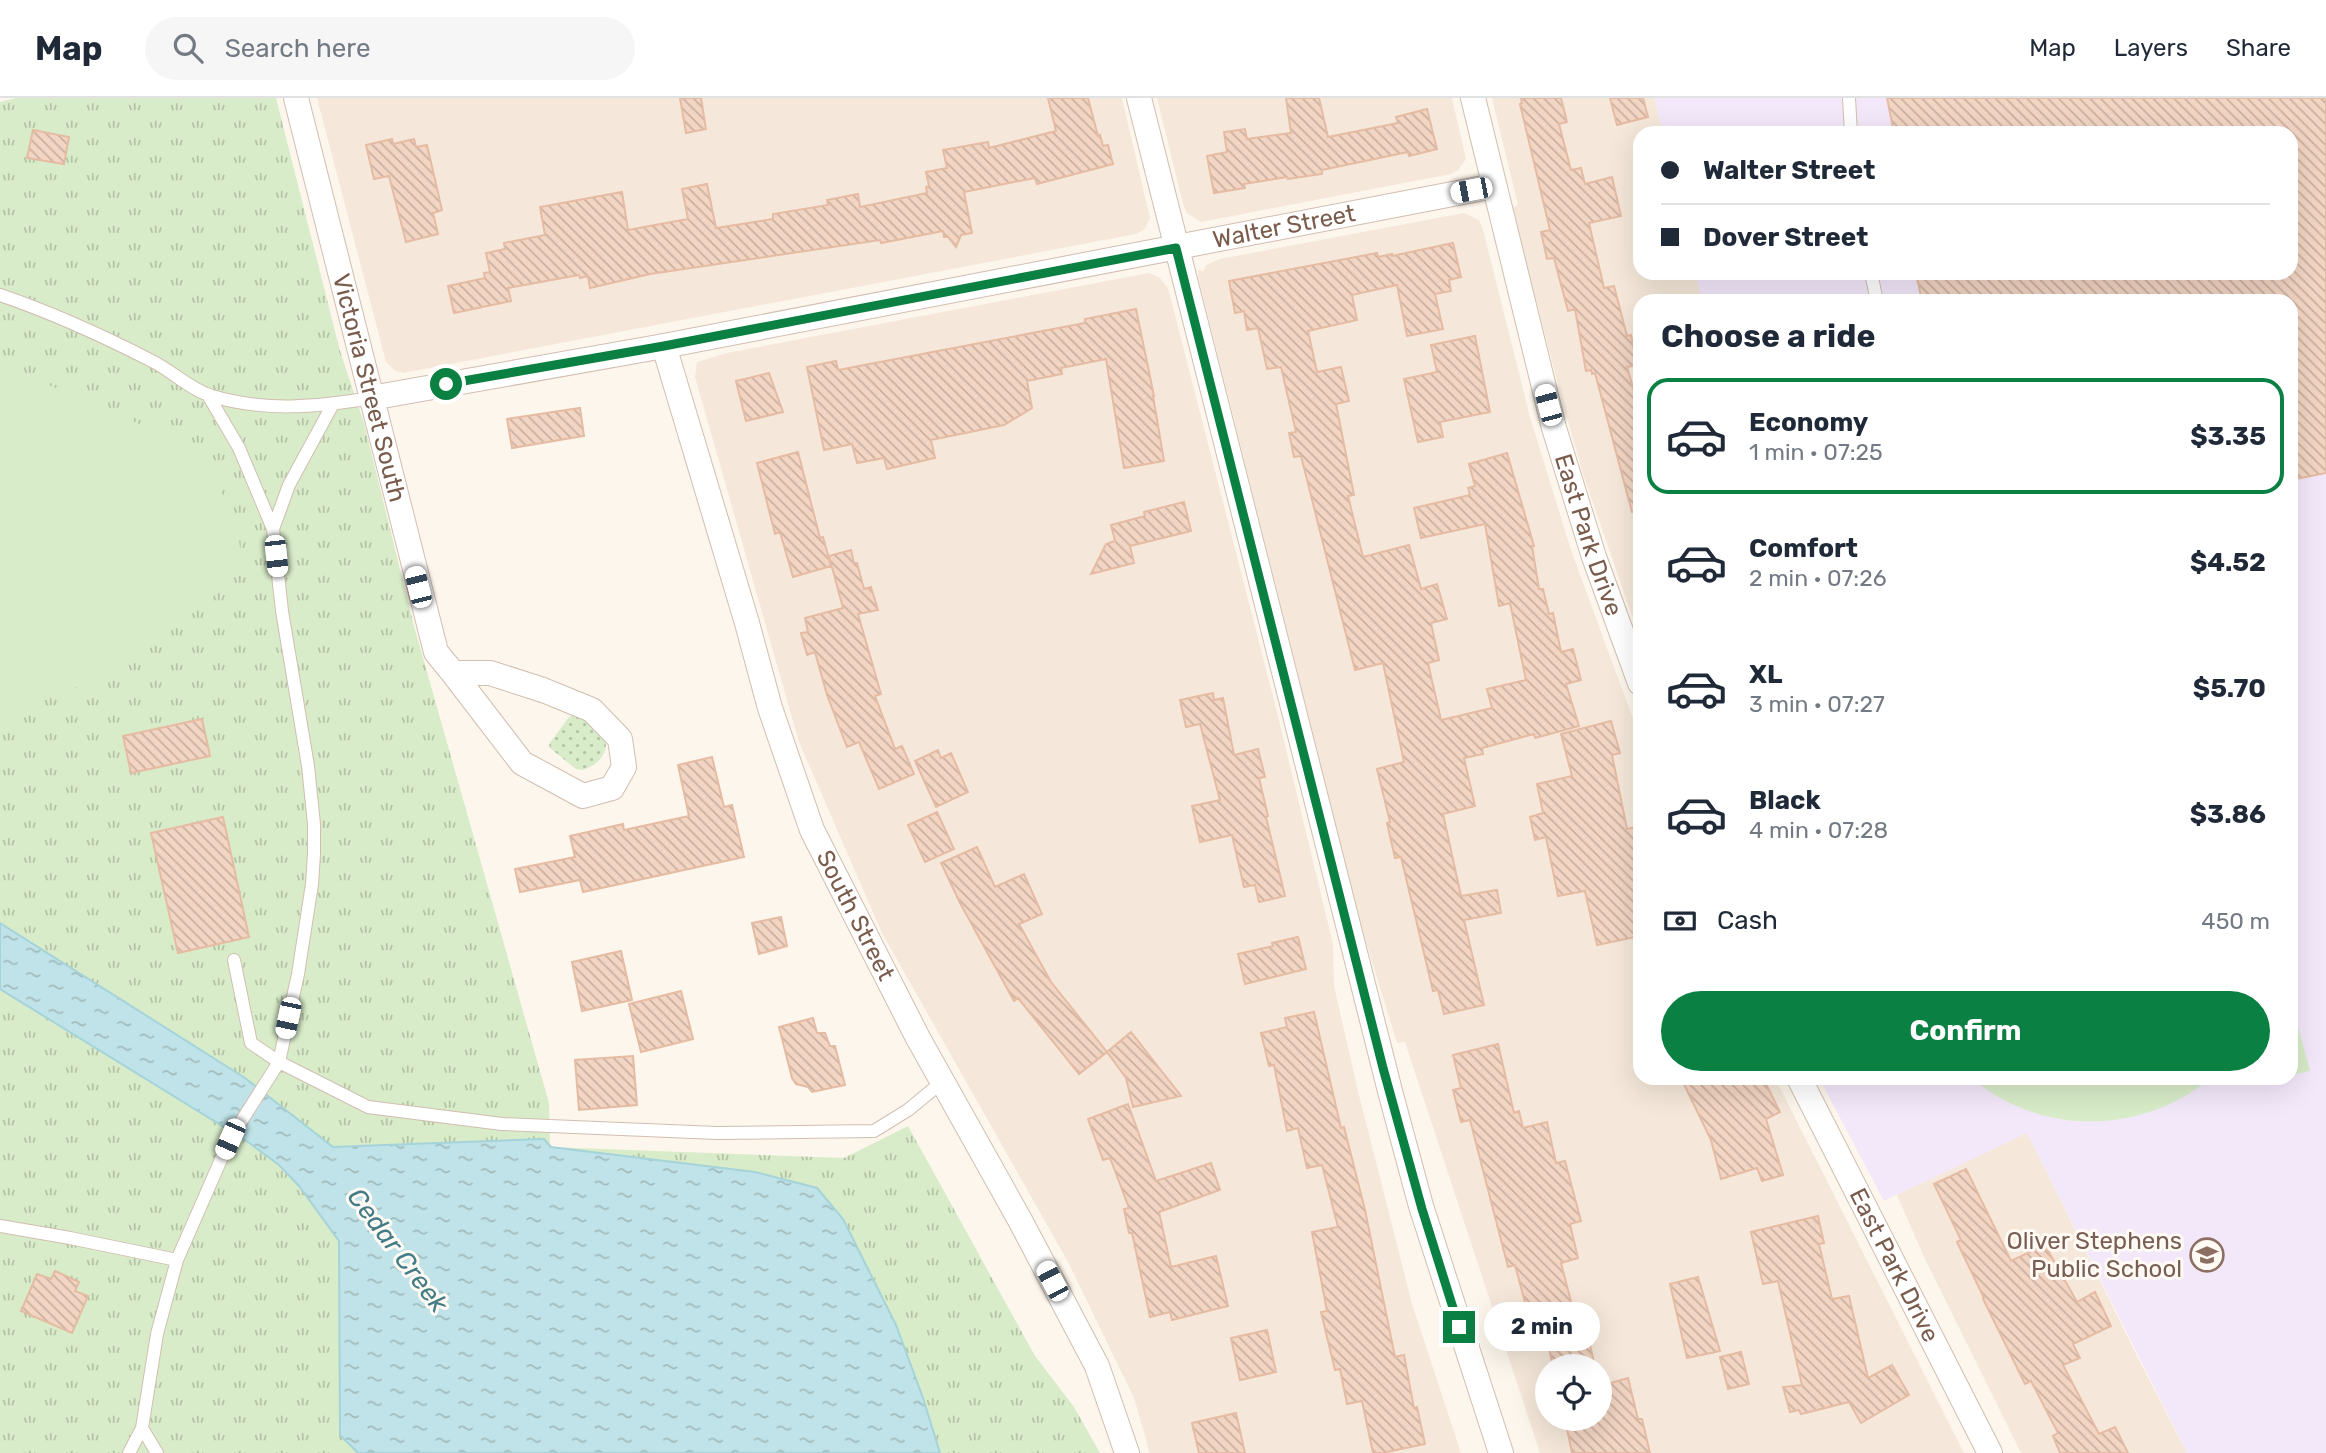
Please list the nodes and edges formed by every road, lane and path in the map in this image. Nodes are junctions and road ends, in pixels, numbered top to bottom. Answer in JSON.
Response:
{"nodes":[{"id":1,"x":296,"y":98,"type":"edge"},
{"id":2,"x":1139,"y":98,"type":"edge"},
{"id":3,"x":1473,"y":98,"type":"edge"},
{"id":4,"x":1850,"y":98,"type":"edge"},
{"id":5,"x":1851,"y":126,"type":"edge"},
{"id":6,"x":1494,"y":186,"type":"junction"},
{"id":7,"x":1176,"y":248,"type":"junction"},
{"id":8,"x":0,"y":295,"type":"edge"},
{"id":9,"x":664,"y":346,"type":"junction"},
{"id":10,"x":208,"y":395,"type":"junction"},
{"id":11,"x":371,"y":398,"type":"junction"},
{"id":12,"x":333,"y":404,"type":"junction"},
{"id":13,"x":273,"y":529,"type":"junction"},
{"id":14,"x":1633,"y":664,"type":"edge"},
{"id":15,"x":453,"y":673,"type":"junction"},
{"id":16,"x":234,"y":960,"type":"dead end"},
{"id":17,"x":279,"y":1062,"type":"junction"},
{"id":18,"x":942,"y":1082,"type":"junction"},
{"id":19,"x":1803,"y":1085,"type":"edge"},
{"id":20,"x":0,"y":1226,"type":"edge"},
{"id":21,"x":177,"y":1260,"type":"junction"},
{"id":22,"x":142,"y":1428,"type":"junction"},
{"id":23,"x":129,"y":1453,"type":"edge"},
{"id":24,"x":157,"y":1453,"type":"edge"},
{"id":25,"x":1127,"y":1453,"type":"edge"},
{"id":26,"x":1501,"y":1453,"type":"edge"},
{"id":27,"x":1990,"y":1453,"type":"edge"}],
"edges":[{"from":1,"to":11,"type":"street","name":"Victoria Street South"},
{"from":2,"to":7,"type":"street"},
{"from":3,"to":6,"type":"street","name":"East Park Drive"},
{"from":4,"to":5,"type":"lane"},
{"from":6,"to":7,"type":"street","name":"Walter Street"},
{"from":6,"to":14,"type":"street","name":"East Park Drive"},
{"from":7,"to":9,"type":"street","name":"Walter Street"},
{"from":7,"to":26,"type":"street"},
{"from":8,"to":10,"type":"lane"},
{"from":9,"to":11,"type":"street","name":"Walter Street"},
{"from":9,"to":18,"type":"street","name":"South Street"},
{"from":10,"to":12,"type":"lane"},
{"from":10,"to":13,"type":"lane"},
{"from":11,"to":12,"type":"lane"},
{"from":11,"to":15,"type":"street","name":"Victoria Street South"},
{"from":12,"to":13,"type":"lane"},
{"from":13,"to":17,"type":"lane"},
{"from":15,"to":15,"type":"street","name":"Victoria Street South"},
{"from":16,"to":17,"type":"lane"},
{"from":17,"to":18,"type":"lane"},
{"from":17,"to":21,"type":"lane"},
{"from":18,"to":25,"type":"street","name":"South Street"},
{"from":19,"to":27,"type":"street","name":"East Park Drive"},
{"from":20,"to":21,"type":"lane"},
{"from":21,"to":22,"type":"lane"},
{"from":22,"to":23,"type":"lane"},
{"from":22,"to":24,"type":"lane"}]}
